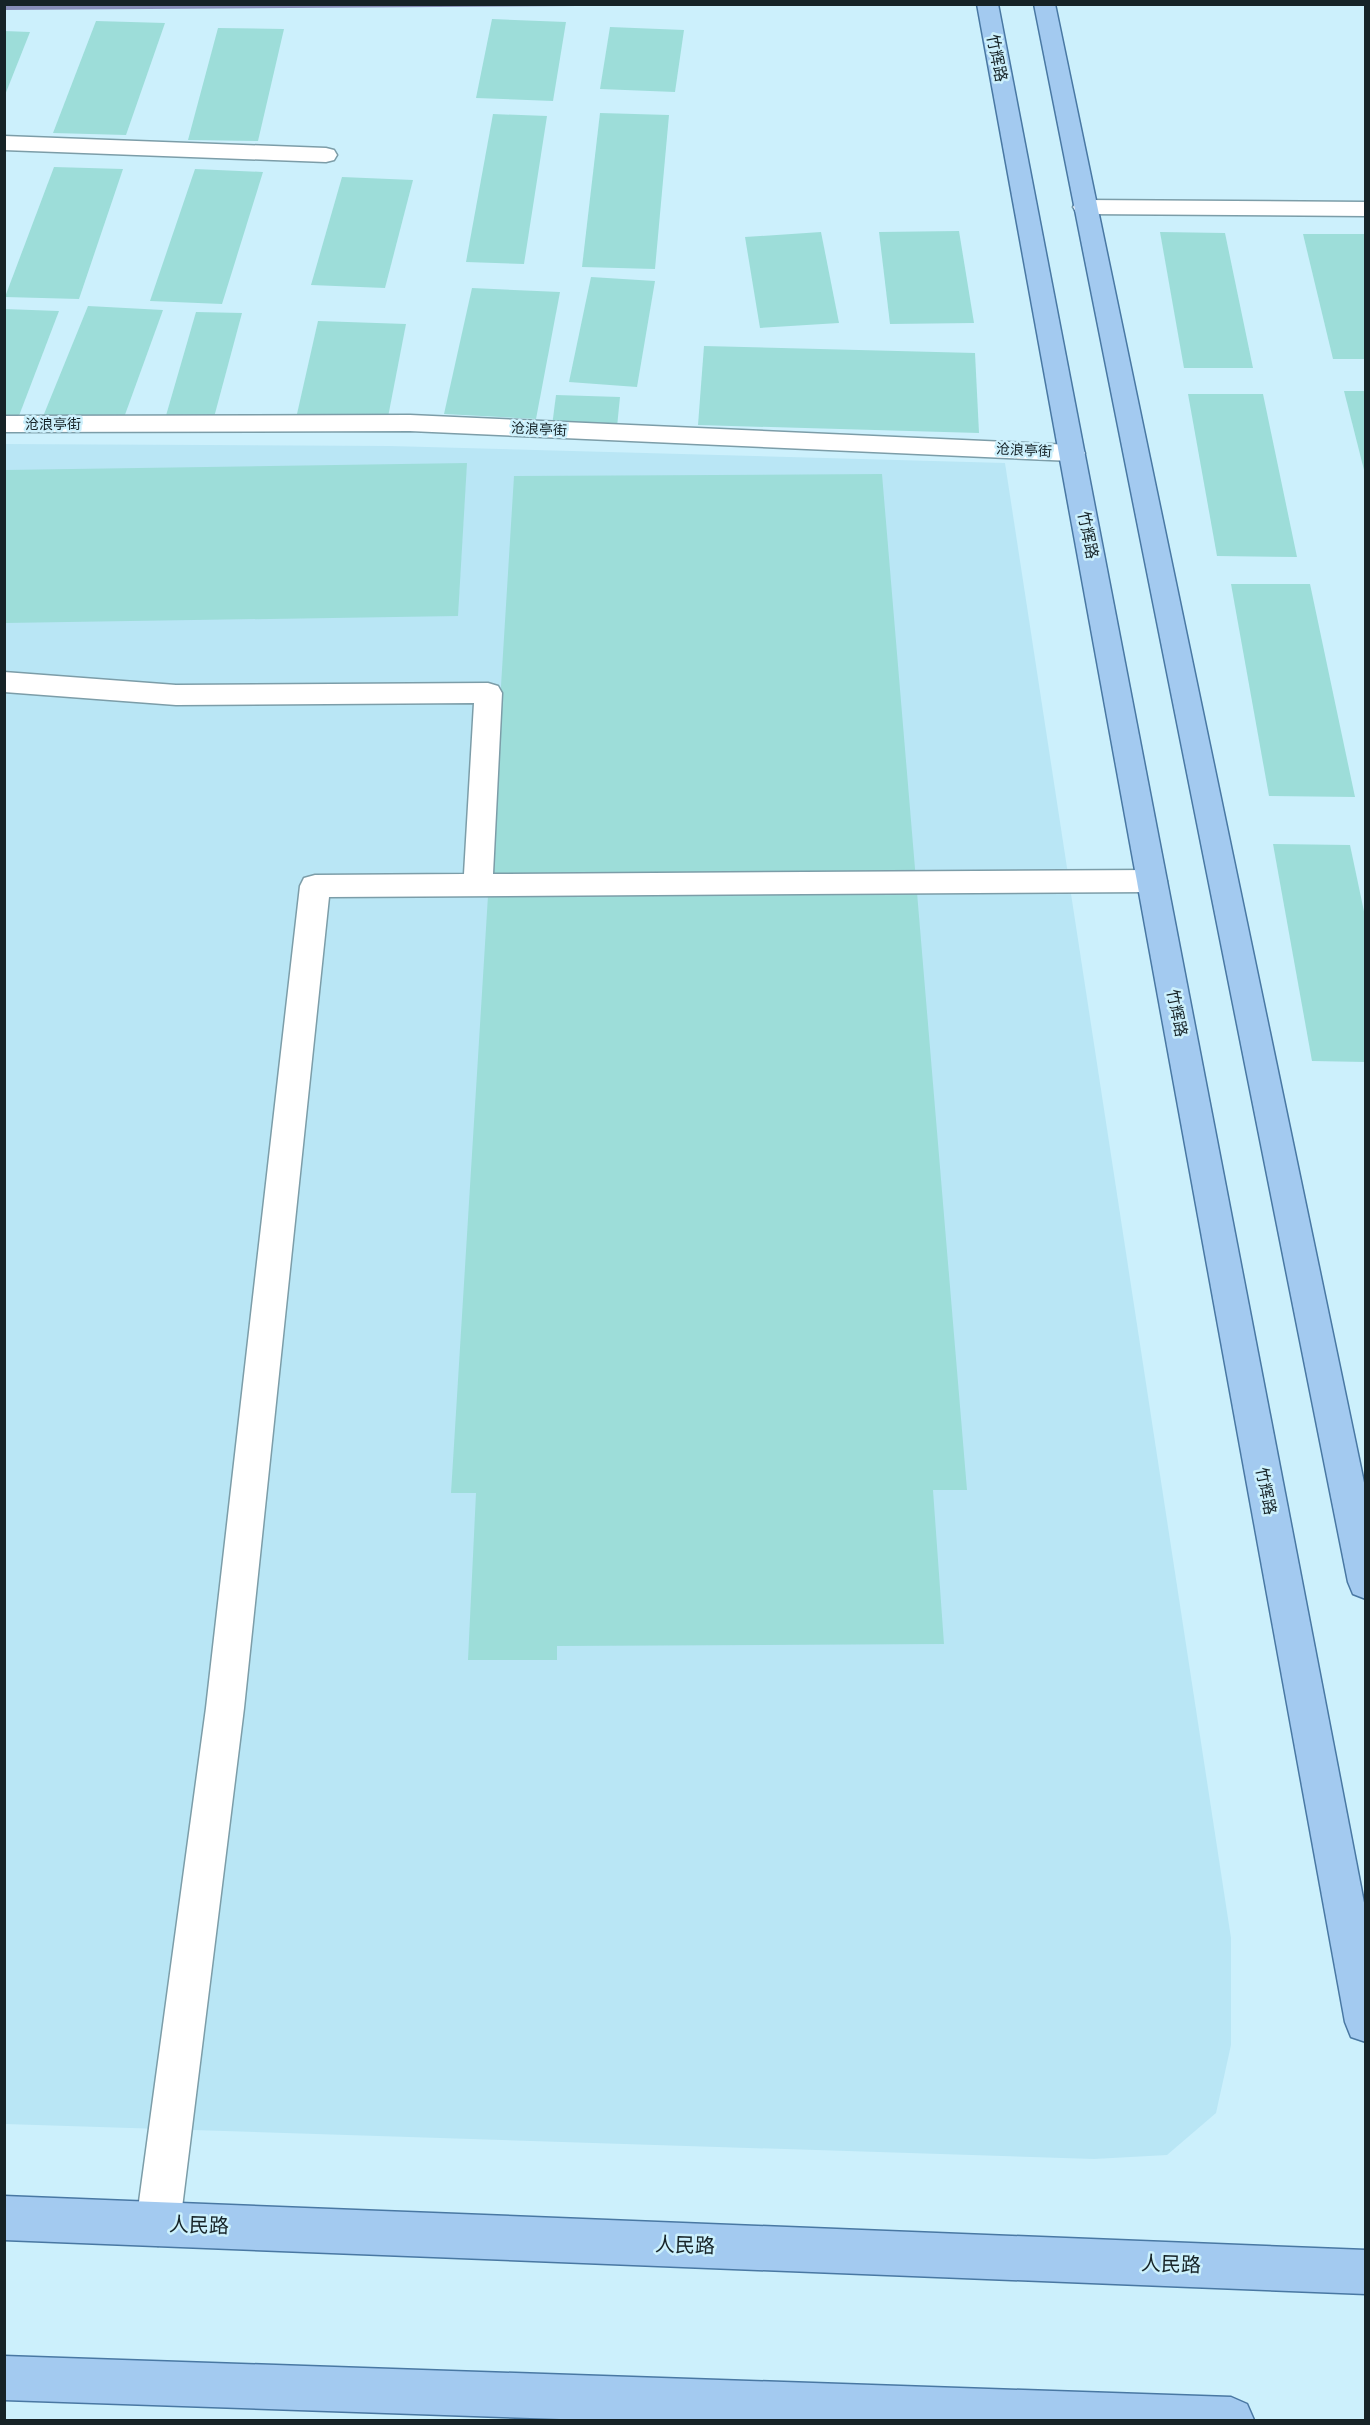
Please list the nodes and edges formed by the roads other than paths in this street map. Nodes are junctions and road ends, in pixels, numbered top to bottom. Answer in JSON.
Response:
{"nodes":[{"id":1,"x":987,"y":4,"type":"edge"},
{"id":2,"x":1044,"y":4,"type":"edge"},
{"id":3,"x":4,"y":142,"type":"edge"},
{"id":4,"x":326,"y":155,"type":"dead end"},
{"id":5,"x":1084,"y":207,"type":"junction"},
{"id":6,"x":1365,"y":209,"type":"edge"},
{"id":7,"x":4,"y":424,"type":"edge"},
{"id":8,"x":1072,"y":453,"type":"junction"},
{"id":9,"x":4,"y":682,"type":"edge"},
{"id":10,"x":1152,"y":881,"type":"junction"},
{"id":11,"x":478,"y":885,"type":"junction"},
{"id":12,"x":1365,"y":1582,"type":"edge"},
{"id":13,"x":1365,"y":2022,"type":"edge"},
{"id":14,"x":4,"y":2218,"type":"edge"},
{"id":15,"x":158,"y":2224,"type":"junction"},
{"id":16,"x":1365,"y":2272,"type":"edge"},
{"id":17,"x":4,"y":2378,"type":"edge"},
{"id":18,"x":1231,"y":2421,"type":"edge"}],
"edges":[{"from":1,"to":8,"type":"main road","name":"竹辉路"},
{"from":2,"to":5,"type":"main road"},
{"from":3,"to":4,"type":"street"},
{"from":5,"to":6,"type":"street"},
{"from":5,"to":12,"type":"main road"},
{"from":7,"to":8,"type":"street","name":"沧浪亭街"},
{"from":8,"to":10,"type":"main road","name":"竹辉路"},
{"from":9,"to":11,"type":"street"},
{"from":10,"to":11,"type":"street"},
{"from":10,"to":13,"type":"main road","name":"竹辉路"},
{"from":11,"to":15,"type":"street"},
{"from":14,"to":15,"type":"main road","name":"人民路"},
{"from":15,"to":16,"type":"main road","name":"人民路"},
{"from":17,"to":18,"type":"main road"}]}
